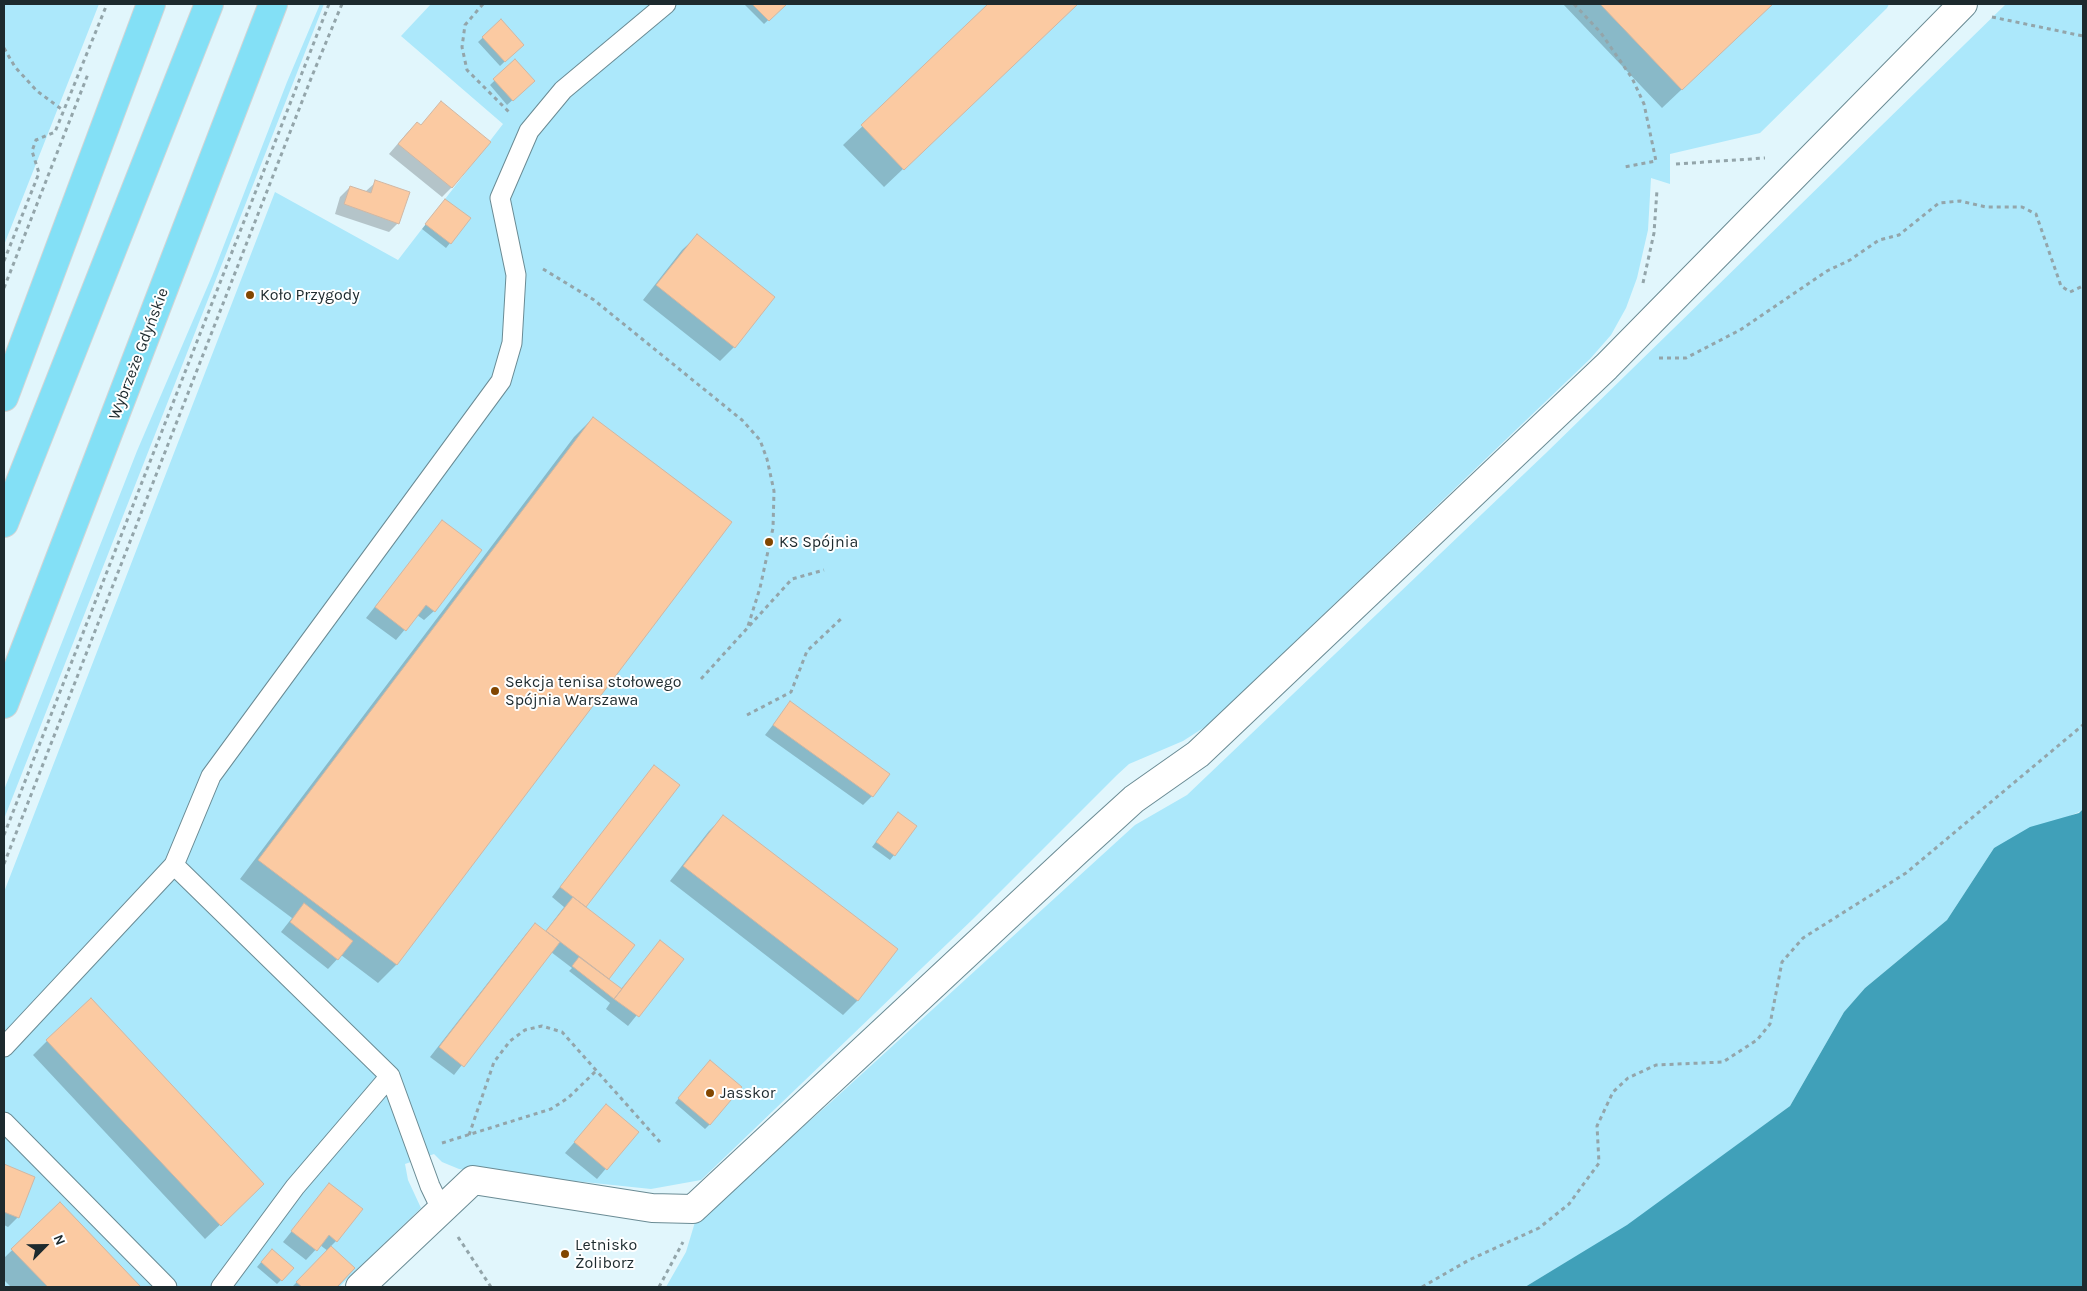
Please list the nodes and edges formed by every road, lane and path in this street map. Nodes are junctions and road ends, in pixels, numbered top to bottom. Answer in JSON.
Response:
{"nodes":[{"id":1,"x":107,"y":4,"type":"edge"},
{"id":2,"x":151,"y":4,"type":"edge"},
{"id":3,"x":209,"y":4,"type":"edge"},
{"id":4,"x":273,"y":4,"type":"edge"},
{"id":5,"x":329,"y":4,"type":"edge"},
{"id":6,"x":342,"y":4,"type":"edge"},
{"id":7,"x":483,"y":4,"type":"edge"},
{"id":8,"x":666,"y":4,"type":"edge"},
{"id":9,"x":1574,"y":4,"type":"edge"},
{"id":10,"x":1960,"y":7,"type":"edge"},
{"id":11,"x":2083,"y":36,"type":"edge"},
{"id":12,"x":4,"y":48,"type":"edge"},
{"id":13,"x":88,"y":73,"type":"dead end"},
{"id":14,"x":64,"y":111,"type":"junction"},
{"id":15,"x":529,"y":131,"type":"junction"},
{"id":16,"x":1815,"y":154,"type":"junction"},
{"id":17,"x":1676,"y":164,"type":"dead end"},
{"id":18,"x":1624,"y":167,"type":"dead end"},
{"id":19,"x":1657,"y":190,"type":"dead end"},
{"id":20,"x":511,"y":249,"type":"junction"},
{"id":21,"x":4,"y":262,"type":"edge"},
{"id":22,"x":2083,"y":286,"type":"edge"},
{"id":23,"x":4,"y":288,"type":"edge"},
{"id":24,"x":1641,"y":291,"type":"dead end"},
{"id":25,"x":31,"y":328,"type":"junction"},
{"id":26,"x":1614,"y":359,"type":"junction"},
{"id":27,"x":4,"y":377,"type":"edge"},
{"id":28,"x":4,"y":397,"type":"edge"},
{"id":29,"x":4,"y":523,"type":"edge"},
{"id":30,"x":824,"y":570,"type":"dead end"},
{"id":31,"x":842,"y":618,"type":"dead end"},
{"id":32,"x":748,"y":626,"type":"junction"},
{"id":33,"x":702,"y":679,"type":"dead end"},
{"id":34,"x":4,"y":704,"type":"edge"},
{"id":35,"x":747,"y":715,"type":"dead end"},
{"id":36,"x":2083,"y":725,"type":"edge"},
{"id":37,"x":4,"y":834,"type":"edge"},
{"id":38,"x":4,"y":864,"type":"edge"},
{"id":39,"x":174,"y":865,"type":"junction"},
{"id":40,"x":4,"y":1047,"type":"edge"},
{"id":41,"x":597,"y":1070,"type":"junction"},
{"id":42,"x":390,"y":1076,"type":"junction"},
{"id":43,"x":4,"y":1122,"type":"edge"},
{"id":44,"x":469,"y":1135,"type":"junction"},
{"id":45,"x":660,"y":1142,"type":"dead end"},
{"id":46,"x":418,"y":1150,"type":"junction"},
{"id":47,"x":442,"y":1211,"type":"junction"},
{"id":48,"x":681,"y":1249,"type":"dead end"},
{"id":49,"x":167,"y":1287,"type":"edge"},
{"id":50,"x":221,"y":1287,"type":"edge"},
{"id":51,"x":360,"y":1287,"type":"edge"},
{"id":52,"x":490,"y":1287,"type":"edge"},
{"id":53,"x":659,"y":1287,"type":"edge"},
{"id":54,"x":1422,"y":1287,"type":"edge"}],
"edges":[{"from":1,"to":14,"type":"path"},
{"from":2,"to":25,"type":"main road"},
{"from":3,"to":29,"type":"main road"},
{"from":4,"to":34,"type":"main road","name":"Wybrzeże Gdyńskie"},
{"from":5,"to":37,"type":"path"},
{"from":6,"to":38,"type":"path"},
{"from":7,"to":15,"type":"path"},
{"from":8,"to":15,"type":"lane"},
{"from":9,"to":18,"type":"path"},
{"from":10,"to":11,"type":"path"},
{"from":10,"to":16,"type":"street"},
{"from":12,"to":14,"type":"path"},
{"from":13,"to":23,"type":"path"},
{"from":14,"to":21,"type":"path"},
{"from":15,"to":20,"type":"lane"},
{"from":16,"to":17,"type":"path"},
{"from":16,"to":26,"type":"street"},
{"from":19,"to":24,"type":"path"},
{"from":20,"to":32,"type":"path"},
{"from":20,"to":39,"type":"lane"},
{"from":22,"to":26,"type":"path"},
{"from":25,"to":27,"type":"lane"},
{"from":25,"to":28,"type":"main road"},
{"from":26,"to":47,"type":"street"},
{"from":30,"to":32,"type":"path"},
{"from":31,"to":35,"type":"path"},
{"from":32,"to":33,"type":"path"},
{"from":36,"to":54,"type":"path"},
{"from":39,"to":40,"type":"lane"},
{"from":39,"to":42,"type":"lane"},
{"from":41,"to":44,"type":"path"},
{"from":41,"to":44,"type":"path"},
{"from":41,"to":45,"type":"path"},
{"from":42,"to":46,"type":"lane"},
{"from":42,"to":50,"type":"lane"},
{"from":43,"to":49,"type":"lane"},
{"from":44,"to":46,"type":"path"},
{"from":46,"to":47,"type":"lane"},
{"from":47,"to":51,"type":"street"},
{"from":47,"to":52,"type":"path"},
{"from":48,"to":53,"type":"path"}]}
